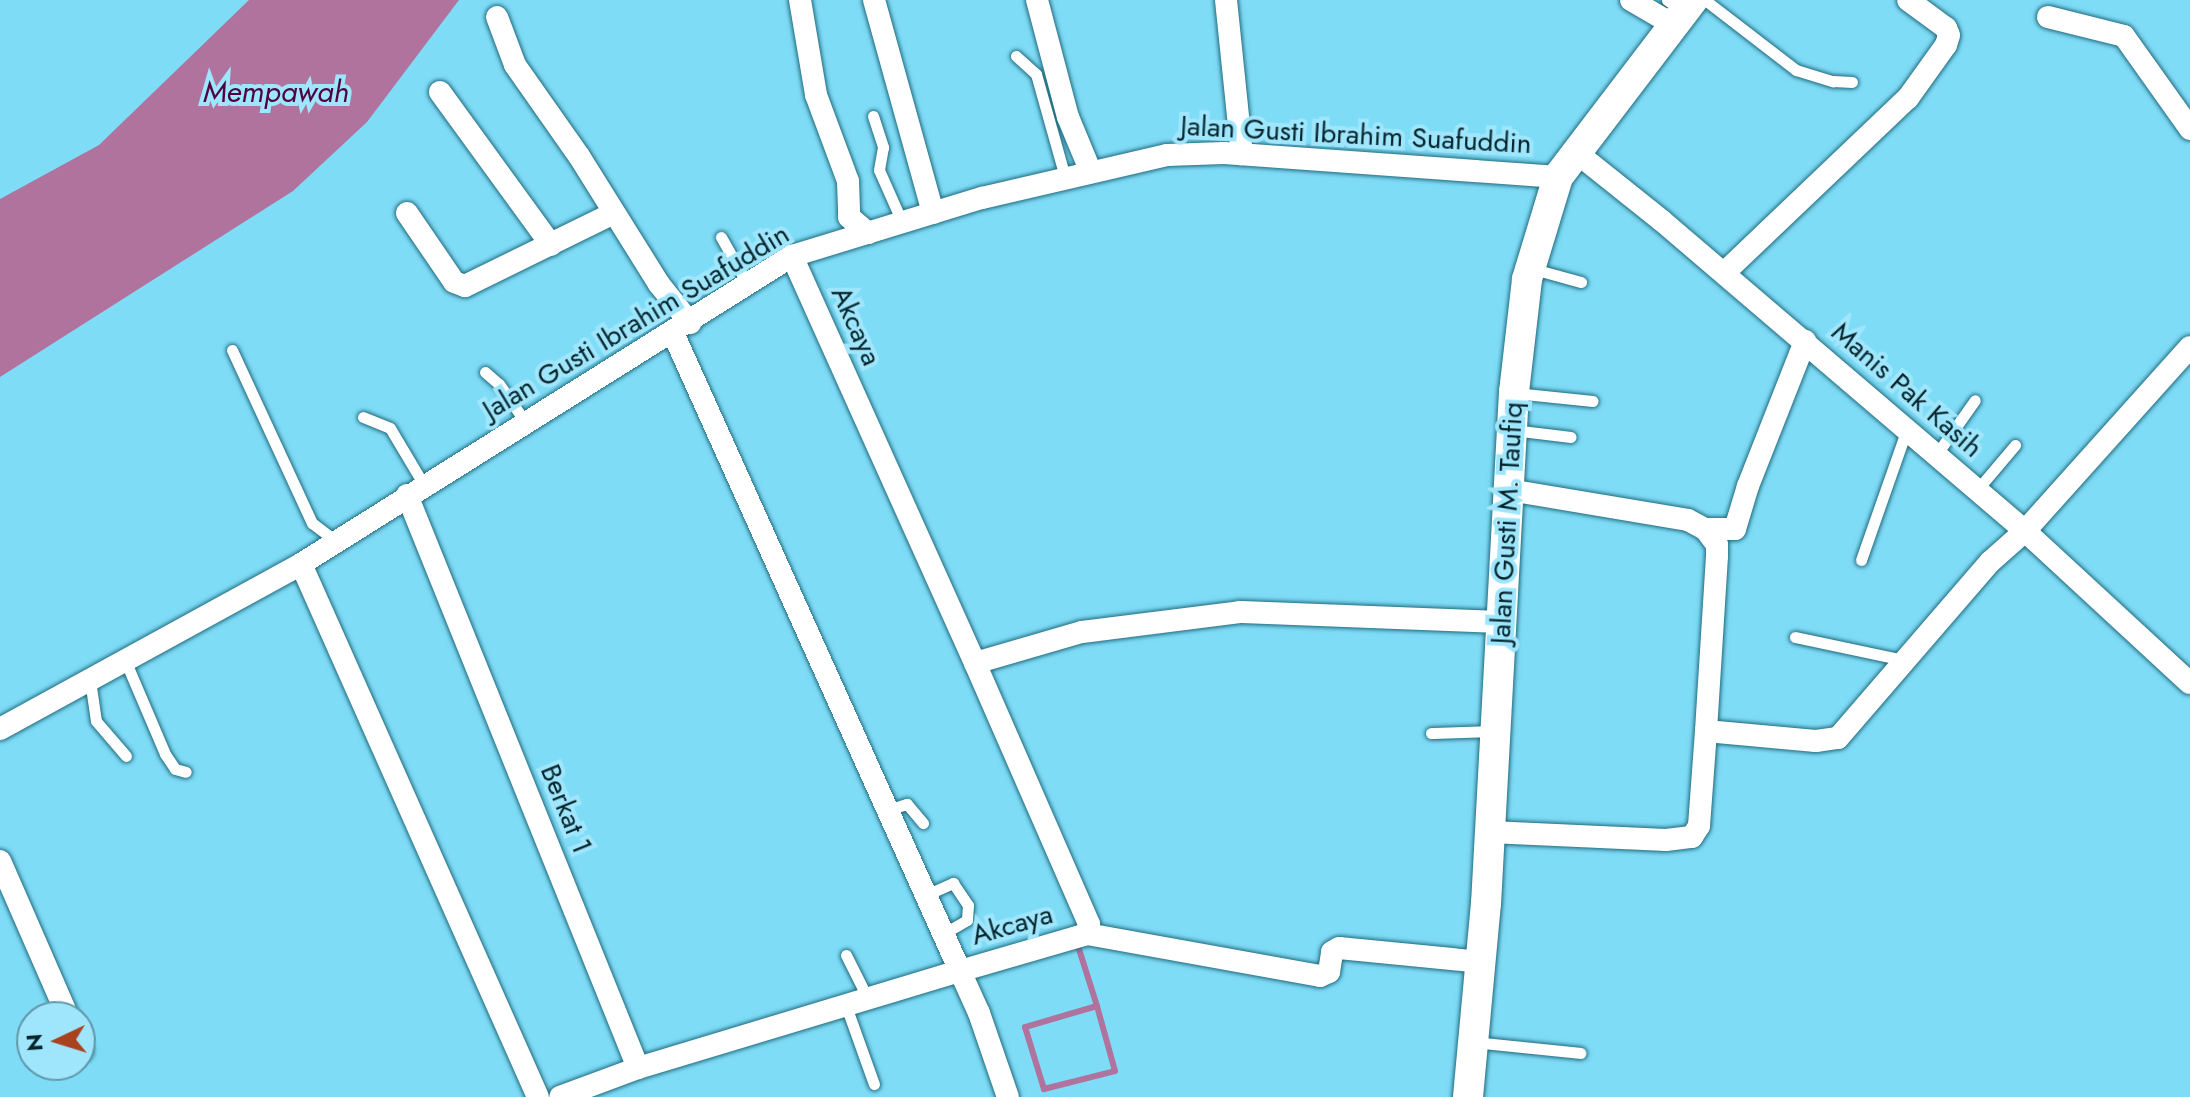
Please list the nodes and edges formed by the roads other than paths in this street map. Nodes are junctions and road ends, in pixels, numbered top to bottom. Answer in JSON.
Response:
{"nodes":[{"id":1,"x":800,"y":0,"type":"edge"},
{"id":2,"x":874,"y":0,"type":"edge"},
{"id":3,"x":1037,"y":0,"type":"edge"},
{"id":4,"x":1226,"y":0,"type":"edge"},
{"id":5,"x":1631,"y":0,"type":"edge"},
{"id":6,"x":1908,"y":0,"type":"edge"},
{"id":7,"x":1685,"y":7,"type":"edge"},
{"id":8,"x":497,"y":17,"type":"dead end"},
{"id":9,"x":2048,"y":17,"type":"dead end"},
{"id":10,"x":1016,"y":56,"type":"dead end"},
{"id":11,"x":1852,"y":82,"type":"dead end"},
{"id":12,"x":440,"y":92,"type":"dead end"},
{"id":13,"x":873,"y":116,"type":"dead end"},
{"id":14,"x":2190,"y":129,"type":"edge"},
{"id":15,"x":1577,"y":153,"type":"junction"},
{"id":16,"x":1242,"y":154,"type":"junction"},
{"id":17,"x":1090,"y":170,"type":"junction"},
{"id":18,"x":1065,"y":177,"type":"junction"},
{"id":19,"x":1558,"y":177,"type":"junction"},
{"id":20,"x":407,"y":213,"type":"dead end"},
{"id":21,"x":614,"y":213,"type":"junction"},
{"id":22,"x":933,"y":213,"type":"junction"},
{"id":23,"x":902,"y":222,"type":"junction"},
{"id":24,"x":868,"y":233,"type":"junction"},
{"id":25,"x":721,"y":237,"type":"dead end"},
{"id":26,"x":551,"y":245,"type":"junction"},
{"id":27,"x":631,"y":255,"type":"dead end"},
{"id":28,"x":792,"y":256,"type":"junction"},
{"id":29,"x":1530,"y":268,"type":"junction"},
{"id":30,"x":1724,"y":273,"type":"junction"},
{"id":31,"x":1581,"y":282,"type":"dead end"},
{"id":32,"x":748,"y":285,"type":"junction"},
{"id":33,"x":681,"y":329,"type":"junction"},
{"id":34,"x":1805,"y":341,"type":"junction"},
{"id":35,"x":2190,"y":347,"type":"edge"},
{"id":36,"x":232,"y":350,"type":"dead end"},
{"id":37,"x":485,"y":372,"type":"dead end"},
{"id":38,"x":1514,"y":392,"type":"junction"},
{"id":39,"x":1975,"y":400,"type":"dead end"},
{"id":40,"x":1593,"y":401,"type":"dead end"},
{"id":41,"x":363,"y":417,"type":"dead end"},
{"id":42,"x":526,"y":423,"type":"junction"},
{"id":43,"x":1907,"y":429,"type":"junction"},
{"id":44,"x":1512,"y":430,"type":"junction"},
{"id":45,"x":1571,"y":437,"type":"dead end"},
{"id":46,"x":2015,"y":445,"type":"dead end"},
{"id":47,"x":1936,"y":455,"type":"junction"},
{"id":48,"x":416,"y":490,"type":"junction"},
{"id":49,"x":1509,"y":490,"type":"junction"},
{"id":50,"x":1977,"y":490,"type":"junction"},
{"id":51,"x":1705,"y":529,"type":"junction"},
{"id":52,"x":2025,"y":531,"type":"junction"},
{"id":53,"x":337,"y":541,"type":"junction"},
{"id":54,"x":1861,"y":560,"type":"dead end"},
{"id":55,"x":301,"y":564,"type":"junction"},
{"id":56,"x":1502,"y":622,"type":"junction"},
{"id":57,"x":1795,"y":637,"type":"dead end"},
{"id":58,"x":125,"y":660,"type":"junction"},
{"id":59,"x":1905,"y":661,"type":"junction"},
{"id":60,"x":975,"y":663,"type":"junction"},
{"id":61,"x":90,"y":679,"type":"junction"},
{"id":62,"x":2190,"y":683,"type":"edge"},
{"id":63,"x":0,"y":729,"type":"edge"},
{"id":64,"x":1496,"y":731,"type":"junction"},
{"id":65,"x":1706,"y":731,"type":"junction"},
{"id":66,"x":1431,"y":733,"type":"dead end"},
{"id":67,"x":126,"y":756,"type":"dead end"},
{"id":68,"x":186,"y":772,"type":"dead end"},
{"id":69,"x":888,"y":810,"type":"junction"},
{"id":70,"x":923,"y":823,"type":"dead end"},
{"id":71,"x":1490,"y":832,"type":"junction"},
{"id":72,"x":0,"y":861,"type":"edge"},
{"id":73,"x":926,"y":895,"type":"junction"},
{"id":74,"x":943,"y":934,"type":"junction"},
{"id":75,"x":1087,"y":934,"type":"junction"},
{"id":76,"x":846,"y":955,"type":"dead end"},
{"id":77,"x":1481,"y":962,"type":"junction"},
{"id":78,"x":960,"y":971,"type":"junction"},
{"id":79,"x":61,"y":1001,"type":"edge"},
{"id":80,"x":857,"y":1002,"type":"junction"},
{"id":81,"x":1473,"y":1042,"type":"junction"},
{"id":82,"x":1580,"y":1053,"type":"dead end"},
{"id":83,"x":638,"y":1068,"type":"junction"},
{"id":84,"x":874,"y":1084,"type":"dead end"},
{"id":85,"x":538,"y":1097,"type":"edge"},
{"id":86,"x":560,"y":1097,"type":"edge"},
{"id":87,"x":1008,"y":1097,"type":"edge"},
{"id":88,"x":1468,"y":1097,"type":"edge"}],
"edges":[{"from":1,"to":24,"type":"street"},
{"from":2,"to":22,"type":"street"},
{"from":3,"to":17,"type":"street"},
{"from":4,"to":16,"type":"street"},
{"from":5,"to":7,"type":"street"},
{"from":6,"to":30,"type":"street"},
{"from":7,"to":11,"type":"lane"},
{"from":7,"to":15,"type":"main road","name":"Jalan Gusti M. Taufiq"},
{"from":8,"to":21,"type":"street","name":"Akcaya"},
{"from":9,"to":14,"type":"street"},
{"from":10,"to":18,"type":"lane"},
{"from":12,"to":26,"type":"street"},
{"from":13,"to":23,"type":"lane"},
{"from":15,"to":19,"type":"main road","name":"Jalan Gusti M. Taufiq"},
{"from":15,"to":30,"type":"street","name":"Manis Pak Kasih"},
{"from":16,"to":17,"type":"street","name":"Jalan Gusti Ibrahim Suafuddin"},
{"from":16,"to":19,"type":"street","name":"Jalan Gusti Ibrahim Suafuddin"},
{"from":17,"to":18,"type":"street","name":"Jalan Gusti Ibrahim Suafuddin"},
{"from":18,"to":22,"type":"street","name":"Jalan Gusti Ibrahim Suafuddin"},
{"from":19,"to":29,"type":"main road","name":"Jalan Gusti M. Taufiq"},
{"from":20,"to":26,"type":"street"},
{"from":21,"to":26,"type":"street"},
{"from":21,"to":33,"type":"street","name":"Akcaya"},
{"from":22,"to":23,"type":"street","name":"Jalan Gusti Ibrahim Suafuddin"},
{"from":23,"to":24,"type":"street","name":"Jalan Gusti Ibrahim Suafuddin"},
{"from":24,"to":28,"type":"street","name":"Jalan Gusti Ibrahim Suafuddin"},
{"from":25,"to":32,"type":"lane"},
{"from":27,"to":33,"type":"lane"},
{"from":28,"to":32,"type":"street","name":"Jalan Gusti Ibrahim Suafuddin"},
{"from":28,"to":60,"type":"street","name":"Akcaya"},
{"from":29,"to":31,"type":"lane"},
{"from":29,"to":38,"type":"main road","name":"Jalan Gusti M. Taufiq"},
{"from":30,"to":34,"type":"street","name":"Manis Pak Kasih"},
{"from":32,"to":33,"type":"street","name":"Jalan Gusti Ibrahim Suafuddin"},
{"from":33,"to":42,"type":"street","name":"Jalan Gusti Ibrahim Suafuddin"},
{"from":33,"to":69,"type":"street","name":"Akcaya"},
{"from":34,"to":43,"type":"street","name":"Manis Pak Kasih"},
{"from":34,"to":51,"type":"street"},
{"from":35,"to":52,"type":"street"},
{"from":36,"to":53,"type":"lane"},
{"from":37,"to":42,"type":"lane"},
{"from":38,"to":40,"type":"lane"},
{"from":38,"to":44,"type":"main road","name":"Jalan Gusti M. Taufiq"},
{"from":39,"to":47,"type":"lane"},
{"from":41,"to":48,"type":"lane"},
{"from":42,"to":48,"type":"street","name":"Jalan Gusti Ibrahim Suafuddin"},
{"from":43,"to":47,"type":"street","name":"Manis Pak Kasih"},
{"from":43,"to":54,"type":"lane"},
{"from":44,"to":45,"type":"lane"},
{"from":44,"to":49,"type":"main road","name":"Jalan Gusti M. Taufiq"},
{"from":46,"to":50,"type":"lane"},
{"from":47,"to":50,"type":"street","name":"Manis Pak Kasih"},
{"from":48,"to":53,"type":"street","name":"Jalan Gusti Ibrahim Suafuddin"},
{"from":48,"to":83,"type":"street","name":"Berkat 1"},
{"from":49,"to":51,"type":"street"},
{"from":49,"to":56,"type":"main road","name":"Jalan Gusti M. Taufiq"},
{"from":50,"to":52,"type":"street","name":"Manis Pak Kasih"},
{"from":51,"to":65,"type":"street"},
{"from":52,"to":59,"type":"street"},
{"from":52,"to":62,"type":"street","name":"Manis Pak Kasih"},
{"from":53,"to":55,"type":"street","name":"Jalan Gusti Ibrahim Suafuddin"},
{"from":55,"to":58,"type":"street","name":"Jalan Gusti Ibrahim Suafuddin"},
{"from":55,"to":85,"type":"street"},
{"from":56,"to":60,"type":"street"},
{"from":56,"to":64,"type":"main road","name":"Jalan Gusti M. Taufiq"},
{"from":57,"to":59,"type":"lane"},
{"from":58,"to":61,"type":"street","name":"Jalan Gusti Ibrahim Suafuddin"},
{"from":58,"to":68,"type":"lane"},
{"from":59,"to":65,"type":"street"},
{"from":60,"to":75,"type":"street","name":"Akcaya"},
{"from":61,"to":63,"type":"street","name":"Jalan Gusti Ibrahim Suafuddin"},
{"from":61,"to":67,"type":"lane"},
{"from":64,"to":66,"type":"lane"},
{"from":64,"to":71,"type":"main road","name":"Jalan Gusti M. Taufiq"},
{"from":65,"to":71,"type":"street"},
{"from":69,"to":70,"type":"lane"},
{"from":69,"to":73,"type":"street","name":"Akcaya"},
{"from":71,"to":77,"type":"main road","name":"Jalan Gusti M. Taufiq"},
{"from":72,"to":79,"type":"street"},
{"from":73,"to":74,"type":"street","name":"Akcaya"},
{"from":73,"to":74,"type":"lane"},
{"from":74,"to":78,"type":"street","name":"Akcaya"},
{"from":75,"to":77,"type":"street"},
{"from":75,"to":78,"type":"street","name":"Akcaya"},
{"from":76,"to":80,"type":"lane"},
{"from":77,"to":81,"type":"main road","name":"Jalan Gusti M. Taufiq"},
{"from":78,"to":80,"type":"street"},
{"from":78,"to":87,"type":"street"},
{"from":80,"to":83,"type":"street"},
{"from":80,"to":84,"type":"lane"},
{"from":81,"to":82,"type":"lane"},
{"from":81,"to":88,"type":"main road","name":"Jalan Gusti M. Taufiq"},
{"from":83,"to":86,"type":"street"}]}
